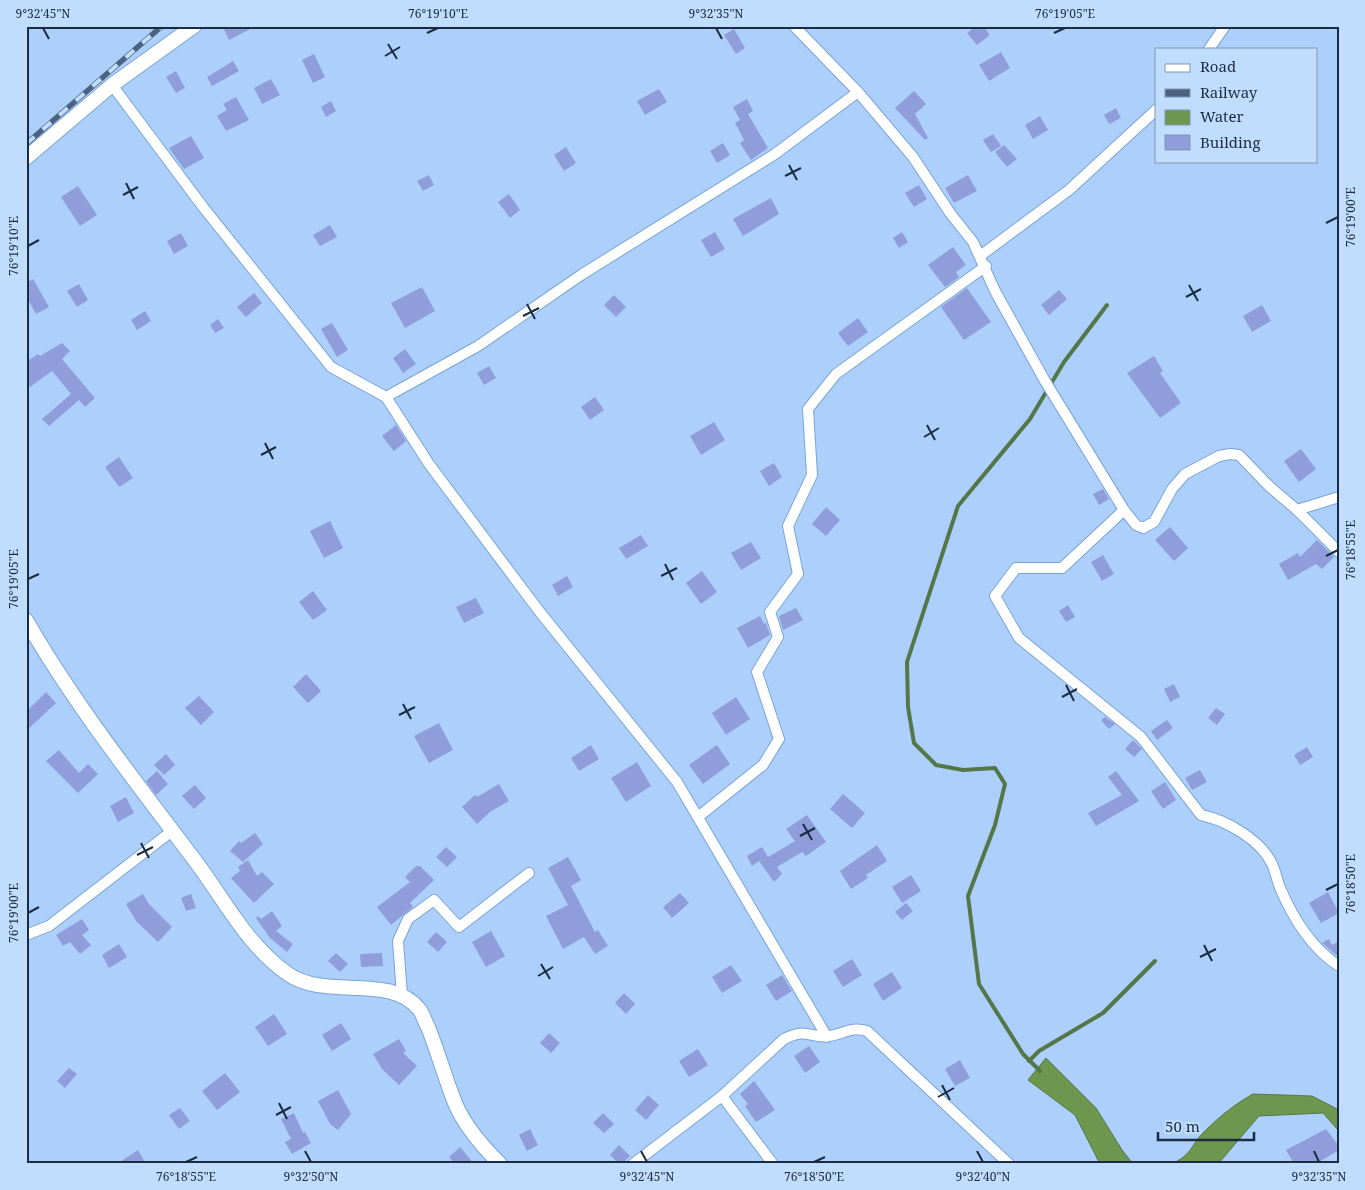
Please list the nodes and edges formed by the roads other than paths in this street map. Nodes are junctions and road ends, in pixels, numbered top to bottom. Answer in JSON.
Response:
{"nodes":[{"id":1,"x":194,"y":26,"type":"edge"},
{"id":2,"x":794,"y":26,"type":"edge"},
{"id":3,"x":1225,"y":26,"type":"edge"},
{"id":4,"x":1210,"y":48,"type":"edge"},
{"id":5,"x":112,"y":86,"type":"junction"},
{"id":6,"x":858,"y":92,"type":"junction"},
{"id":7,"x":1155,"y":111,"type":"edge"},
{"id":8,"x":26,"y":158,"type":"edge"},
{"id":9,"x":980,"y":256,"type":"junction"},
{"id":10,"x":986,"y":266,"type":"junction"},
{"id":11,"x":386,"y":397,"type":"junction"},
{"id":12,"x":1339,"y":497,"type":"edge"},
{"id":13,"x":1124,"y":510,"type":"junction"},
{"id":14,"x":1297,"y":510,"type":"junction"},
{"id":15,"x":1339,"y":552,"type":"edge"},
{"id":16,"x":26,"y":620,"type":"edge"},
{"id":17,"x":698,"y":818,"type":"junction"},
{"id":18,"x":172,"y":831,"type":"junction"},
{"id":19,"x":529,"y":873,"type":"dead end"},
{"id":20,"x":26,"y":935,"type":"edge"},
{"id":21,"x":1339,"y":966,"type":"edge"},
{"id":22,"x":402,"y":995,"type":"junction"},
{"id":23,"x":827,"y":1036,"type":"junction"},
{"id":24,"x":722,"y":1096,"type":"junction"},
{"id":25,"x":1002,"y":1162,"type":"edge"},
{"id":26,"x":500,"y":1164,"type":"edge"},
{"id":27,"x":633,"y":1164,"type":"edge"},
{"id":28,"x":773,"y":1164,"type":"edge"}],
"edges":[{"from":1,"to":5,"type":"street"},
{"from":2,"to":6,"type":"street"},
{"from":3,"to":4,"type":"street"},
{"from":5,"to":8,"type":"street"},
{"from":5,"to":11,"type":"street"},
{"from":6,"to":9,"type":"street"},
{"from":6,"to":11,"type":"street"},
{"from":7,"to":9,"type":"street"},
{"from":9,"to":10,"type":"street"},
{"from":10,"to":13,"type":"street"},
{"from":10,"to":17,"type":"street"},
{"from":11,"to":17,"type":"street"},
{"from":12,"to":14,"type":"street"},
{"from":13,"to":14,"type":"street"},
{"from":13,"to":21,"type":"street"},
{"from":14,"to":15,"type":"street"},
{"from":16,"to":18,"type":"street"},
{"from":17,"to":23,"type":"street"},
{"from":18,"to":20,"type":"street"},
{"from":18,"to":22,"type":"street"},
{"from":19,"to":22,"type":"street"},
{"from":22,"to":26,"type":"street"},
{"from":23,"to":24,"type":"street"},
{"from":23,"to":25,"type":"street"},
{"from":24,"to":27,"type":"street"},
{"from":24,"to":28,"type":"street"}]}
